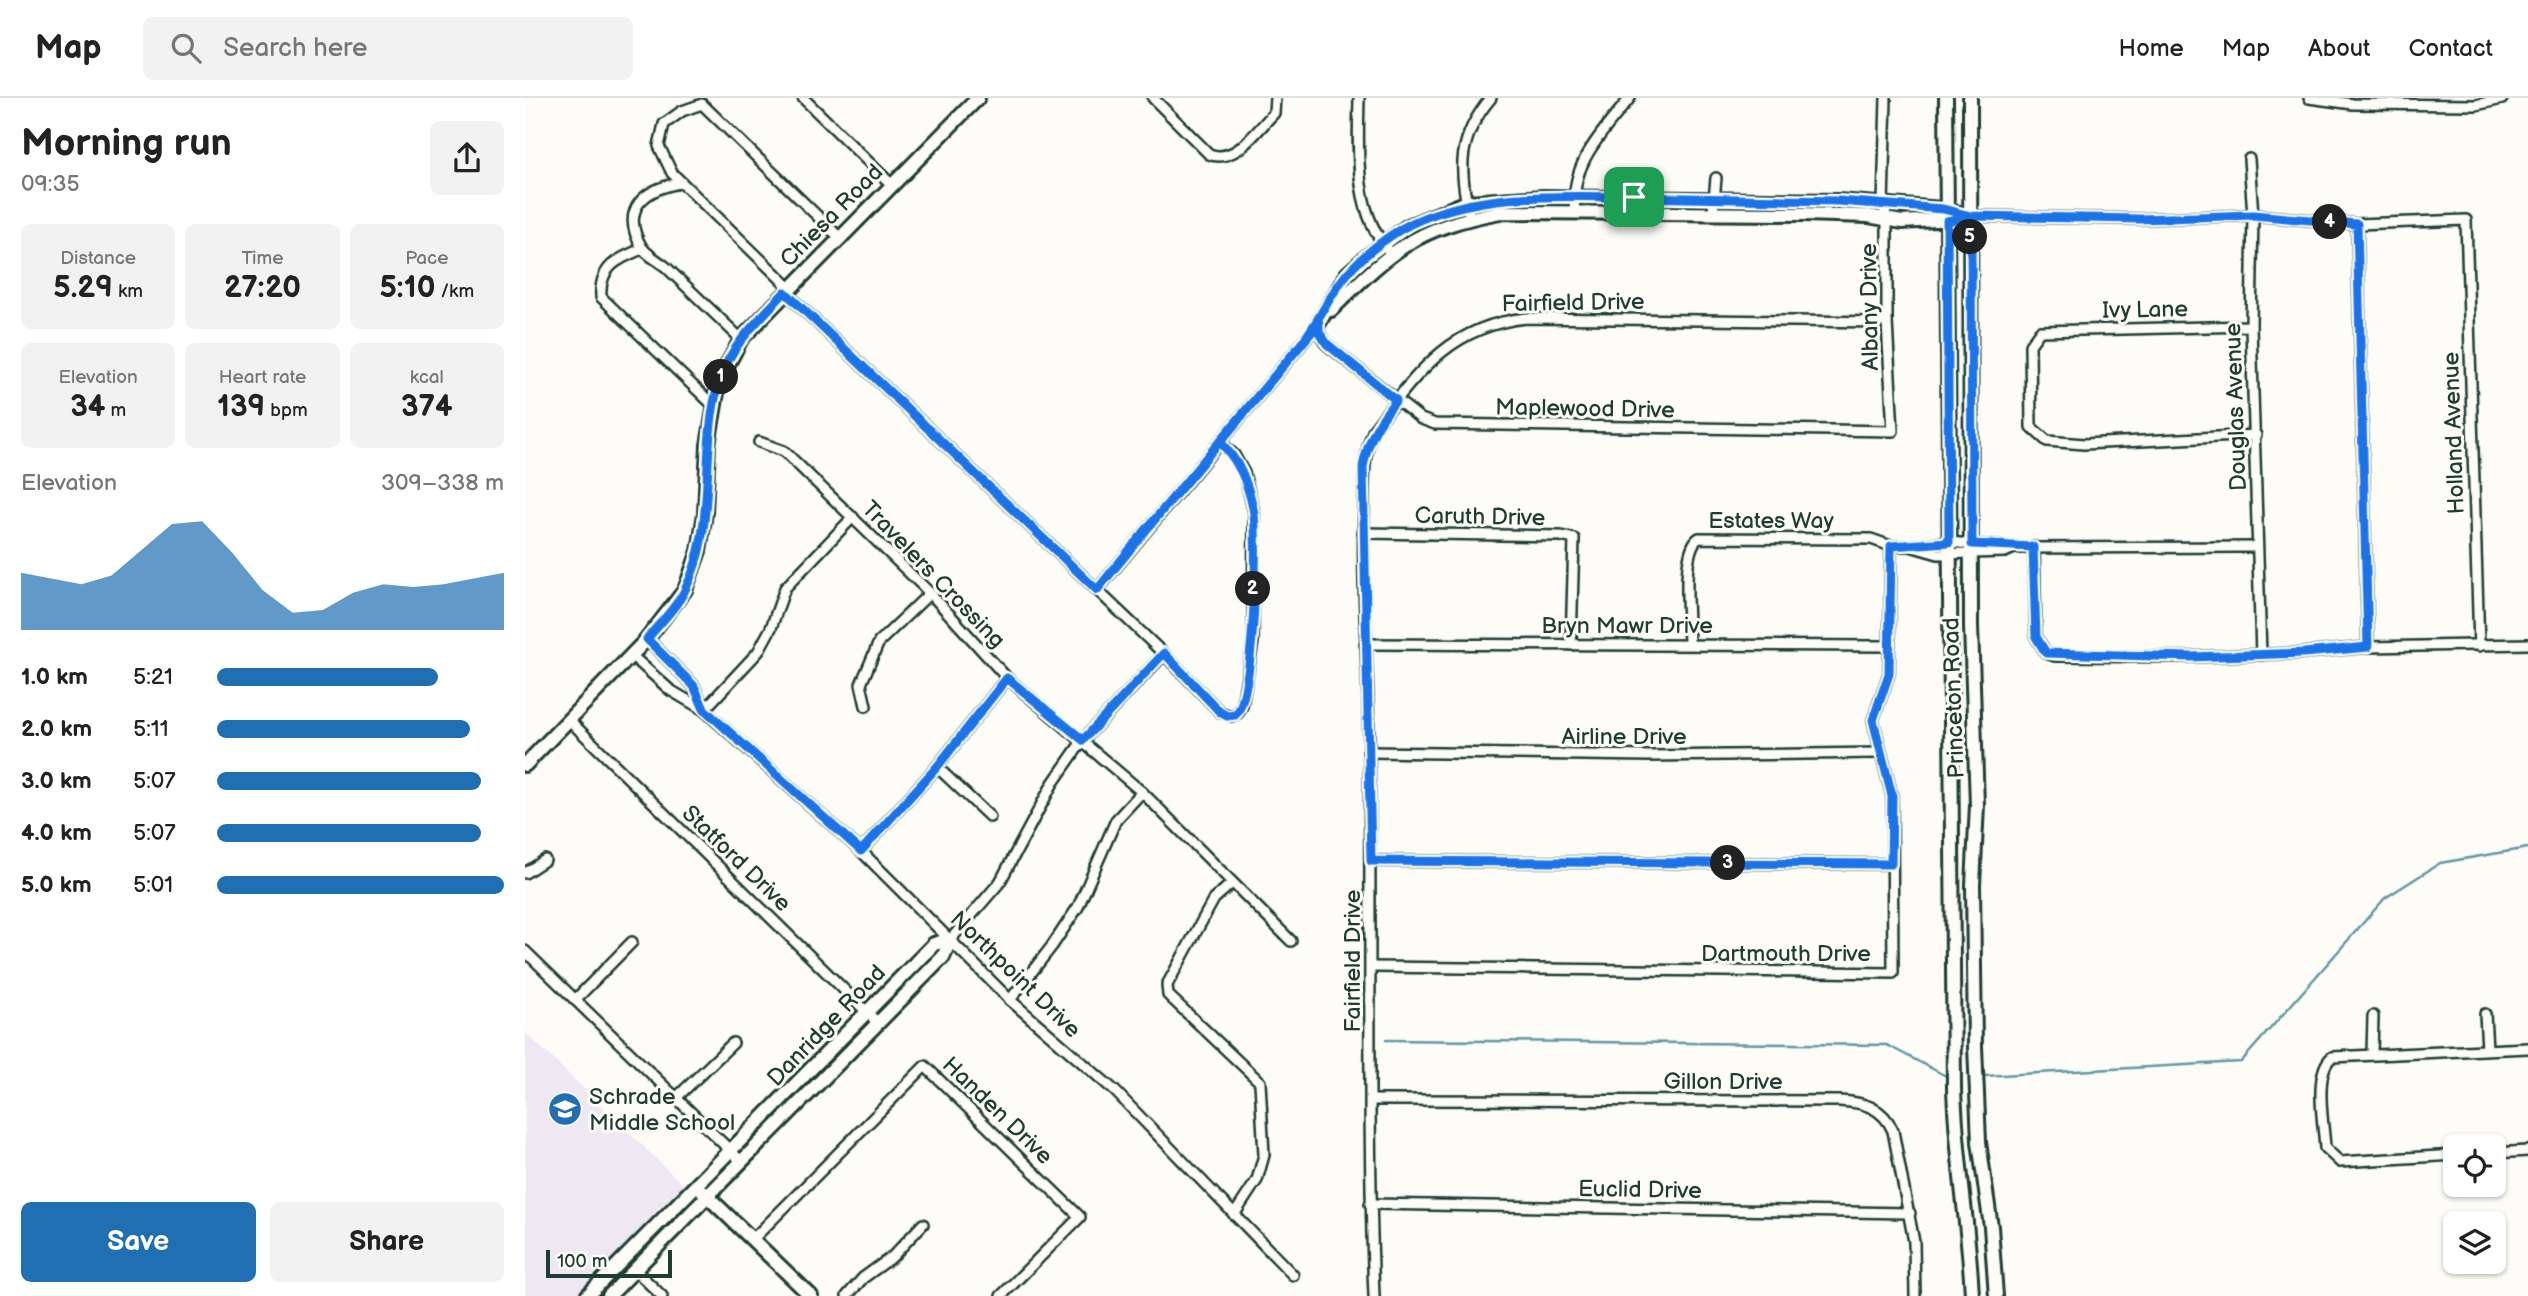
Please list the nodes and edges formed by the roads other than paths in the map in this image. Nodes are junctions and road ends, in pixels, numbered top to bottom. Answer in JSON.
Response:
{"nodes":[{"id":1,"x":803,"y":98,"type":"edge"},
{"id":2,"x":978,"y":98,"type":"edge"},
{"id":3,"x":1153,"y":98,"type":"edge"},
{"id":4,"x":1275,"y":98,"type":"edge"},
{"id":5,"x":1359,"y":98,"type":"edge"},
{"id":6,"x":1491,"y":98,"type":"edge"},
{"id":7,"x":1630,"y":98,"type":"edge"},
{"id":8,"x":1886,"y":98,"type":"edge"},
{"id":9,"x":2309,"y":98,"type":"edge"},
{"id":10,"x":2502,"y":99,"type":"edge"},
{"id":11,"x":2367,"y":100,"type":"edge"},
{"id":12,"x":702,"y":101,"type":"edge"},
{"id":13,"x":1946,"y":102,"type":"edge"},
{"id":14,"x":1970,"y":102,"type":"edge"},
{"id":15,"x":2249,"y":159,"type":"dead end"},
{"id":16,"x":1716,"y":178,"type":"dead end"},
{"id":17,"x":680,"y":183,"type":"junction"},
{"id":18,"x":891,"y":184,"type":"junction"},
{"id":19,"x":1573,"y":197,"type":"junction"},
{"id":20,"x":1715,"y":198,"type":"junction"},
{"id":21,"x":1467,"y":202,"type":"junction"},
{"id":22,"x":1883,"y":204,"type":"junction"},
{"id":23,"x":1575,"y":212,"type":"junction"},
{"id":24,"x":1713,"y":212,"type":"junction"},
{"id":25,"x":1947,"y":215,"type":"junction"},
{"id":26,"x":2253,"y":215,"type":"junction"},
{"id":27,"x":1971,"y":216,"type":"junction"},
{"id":28,"x":1471,"y":218,"type":"junction"},
{"id":29,"x":1887,"y":219,"type":"junction"},
{"id":30,"x":2357,"y":224,"type":"junction"},
{"id":31,"x":839,"y":237,"type":"junction"},
{"id":32,"x":1387,"y":248,"type":"junction"},
{"id":33,"x":642,"y":249,"type":"junction"},
{"id":34,"x":787,"y":290,"type":"junction"},
{"id":35,"x":1887,"y":322,"type":"junction"},
{"id":36,"x":1319,"y":323,"type":"junction"},
{"id":37,"x":2251,"y":326,"type":"junction"},
{"id":38,"x":741,"y":340,"type":"junction"},
{"id":39,"x":1396,"y":400,"type":"junction"},
{"id":40,"x":715,"y":407,"type":"junction"},
{"id":41,"x":1893,"y":431,"type":"joint"},
{"id":42,"x":2256,"y":435,"type":"junction"},
{"id":43,"x":759,"y":442,"type":"dead end"},
{"id":44,"x":1220,"y":442,"type":"junction"},
{"id":45,"x":853,"y":517,"type":"junction"},
{"id":46,"x":1363,"y":533,"type":"junction"},
{"id":47,"x":1891,"y":546,"type":"junction"},
{"id":48,"x":2033,"y":547,"type":"junction"},
{"id":49,"x":2257,"y":547,"type":"junction"},
{"id":50,"x":1949,"y":548,"type":"junction"},
{"id":51,"x":1972,"y":549,"type":"junction"},
{"id":52,"x":1097,"y":590,"type":"junction"},
{"id":53,"x":930,"y":593,"type":"junction"},
{"id":54,"x":647,"y":639,"type":"junction"},
{"id":55,"x":1365,"y":644,"type":"junction"},
{"id":56,"x":1689,"y":644,"type":"junction"},
{"id":57,"x":2528,"y":644,"type":"edge"},
{"id":58,"x":1571,"y":645,"type":"junction"},
{"id":59,"x":1889,"y":646,"type":"junction"},
{"id":60,"x":2479,"y":646,"type":"junction"},
{"id":61,"x":2368,"y":647,"type":"junction"},
{"id":62,"x":1164,"y":653,"type":"junction"},
{"id":63,"x":631,"y":655,"type":"junction"},
{"id":64,"x":2262,"y":655,"type":"junction"},
{"id":65,"x":1007,"y":678,"type":"junction"},
{"id":66,"x":866,"y":706,"type":"dead end"},
{"id":67,"x":704,"y":709,"type":"junction"},
{"id":68,"x":569,"y":720,"type":"junction"},
{"id":69,"x":1083,"y":740,"type":"junction"},
{"id":70,"x":1369,"y":752,"type":"junction"},
{"id":71,"x":1879,"y":753,"type":"junction"},
{"id":72,"x":525,"y":765,"type":"edge"},
{"id":73,"x":937,"y":767,"type":"junction"},
{"id":74,"x":1142,"y":792,"type":"junction"},
{"id":75,"x":990,"y":817,"type":"dead end"},
{"id":76,"x":861,"y":851,"type":"junction"},
{"id":77,"x":1951,"y":858,"type":"junction"},
{"id":78,"x":1977,"y":858,"type":"junction"},
{"id":79,"x":545,"y":860,"type":"dead end"},
{"id":80,"x":1371,"y":861,"type":"junction"},
{"id":81,"x":1891,"y":864,"type":"junction"},
{"id":82,"x":525,"y":873,"type":"edge"},
{"id":83,"x":1232,"y":883,"type":"junction"},
{"id":84,"x":1951,"y":933,"type":"junction"},
{"id":85,"x":1973,"y":933,"type":"junction"},
{"id":86,"x":951,"y":939,"type":"junction"},
{"id":87,"x":632,"y":942,"type":"dead end"},
{"id":88,"x":1291,"y":942,"type":"dead end"},
{"id":89,"x":525,"y":951,"type":"edge"},
{"id":90,"x":1371,"y":967,"type":"junction"},
{"id":91,"x":575,"y":1000,"type":"junction"},
{"id":92,"x":1010,"y":1000,"type":"junction"},
{"id":93,"x":868,"y":1013,"type":"junction"},
{"id":94,"x":2485,"y":1014,"type":"dead end"},
{"id":95,"x":2373,"y":1016,"type":"dead end"},
{"id":96,"x":878,"y":1023,"type":"junction"},
{"id":97,"x":733,"y":1043,"type":"dead end"},
{"id":98,"x":1954,"y":1046,"type":"junction"},
{"id":99,"x":1975,"y":1046,"type":"junction"},
{"id":100,"x":2528,"y":1048,"type":"edge"},
{"id":101,"x":2487,"y":1049,"type":"junction"},
{"id":102,"x":2372,"y":1054,"type":"junction"},
{"id":103,"x":676,"y":1098,"type":"junction"},
{"id":104,"x":1372,"y":1100,"type":"junction"},
{"id":105,"x":2528,"y":1151,"type":"edge"},
{"id":106,"x":731,"y":1152,"type":"junction"},
{"id":107,"x":2506,"y":1152,"type":"edge"},
{"id":108,"x":2443,"y":1156,"type":"edge"},
{"id":109,"x":741,"y":1161,"type":"junction"},
{"id":110,"x":697,"y":1186,"type":"junction"},
{"id":111,"x":707,"y":1196,"type":"junction"},
{"id":112,"x":1370,"y":1204,"type":"junction"},
{"id":113,"x":1910,"y":1213,"type":"junction"},
{"id":114,"x":1234,"y":1215,"type":"junction"},
{"id":115,"x":923,"y":1224,"type":"dead end"},
{"id":116,"x":1991,"y":1227,"type":"junction"},
{"id":117,"x":1968,"y":1230,"type":"junction"},
{"id":118,"x":752,"y":1240,"type":"junction"},
{"id":119,"x":635,"y":1270,"type":"junction"},
{"id":120,"x":1293,"y":1275,"type":"dead end"},
{"id":121,"x":587,"y":1296,"type":"edge"},
{"id":122,"x":609,"y":1296,"type":"edge"},
{"id":123,"x":663,"y":1296,"type":"edge"},
{"id":124,"x":811,"y":1296,"type":"edge"},
{"id":125,"x":847,"y":1296,"type":"edge"},
{"id":126,"x":1001,"y":1296,"type":"edge"},
{"id":127,"x":1374,"y":1296,"type":"edge"},
{"id":128,"x":1915,"y":1296,"type":"edge"},
{"id":129,"x":1972,"y":1296,"type":"edge"},
{"id":130,"x":1996,"y":1296,"type":"edge"}],
"edges":[{"from":1,"to":18,"type":"street"},
{"from":2,"to":18,"type":"main road","name":"Chiesa Road"},
{"from":3,"to":4,"type":"street"},
{"from":5,"to":32,"type":"street"},
{"from":6,"to":21,"type":"street"},
{"from":7,"to":19,"type":"street"},
{"from":8,"to":22,"type":"street","name":"Albany Drive"},
{"from":9,"to":11,"type":"street"},
{"from":10,"to":11,"type":"street"},
{"from":12,"to":17,"type":"street"},
{"from":12,"to":31,"type":"street"},
{"from":13,"to":14,"type":"main road"},
{"from":13,"to":25,"type":"main road","name":"Princeton Road"},
{"from":14,"to":27,"type":"main road","name":"Princeton Road"},
{"from":15,"to":26,"type":"street","name":"Douglas Avenue"},
{"from":16,"to":20,"type":"street"},
{"from":17,"to":33,"type":"street"},
{"from":17,"to":34,"type":"street"},
{"from":18,"to":31,"type":"main road","name":"Chiesa Road"},
{"from":19,"to":20,"type":"main road"},
{"from":19,"to":21,"type":"main road"},
{"from":19,"to":23,"type":"street"},
{"from":20,"to":22,"type":"main road"},
{"from":20,"to":24,"type":"street"},
{"from":21,"to":28,"type":"street"},
{"from":21,"to":32,"type":"main road"},
{"from":22,"to":25,"type":"main road"},
{"from":22,"to":29,"type":"street","name":"Albany Drive"},
{"from":23,"to":24,"type":"main road"},
{"from":23,"to":28,"type":"main road"},
{"from":24,"to":29,"type":"main road"},
{"from":25,"to":27,"type":"main road"},
{"from":25,"to":29,"type":"main road"},
{"from":25,"to":50,"type":"main road","name":"Princeton Road"},
{"from":26,"to":27,"type":"street"},
{"from":26,"to":30,"type":"street"},
{"from":26,"to":37,"type":"street","name":"Douglas Avenue"},
{"from":27,"to":51,"type":"main road","name":"Princeton Road"},
{"from":28,"to":32,"type":"main road"},
{"from":29,"to":35,"type":"street","name":"Albany Drive"},
{"from":30,"to":60,"type":"street","name":"Holland Avenue"},
{"from":30,"to":61,"type":"street"},
{"from":31,"to":34,"type":"main road","name":"Chiesa Road"},
{"from":32,"to":36,"type":"main road"},
{"from":33,"to":38,"type":"street"},
{"from":33,"to":40,"type":"street"},
{"from":34,"to":38,"type":"main road","name":"Chiesa Road"},
{"from":34,"to":52,"type":"street"},
{"from":35,"to":39,"type":"street","name":"Fairfield Drive"},
{"from":35,"to":41,"type":"street","name":"Albany Drive"},
{"from":36,"to":39,"type":"street","name":"Maplewood Drive"},
{"from":36,"to":44,"type":"street"},
{"from":37,"to":42,"type":"street","name":"Douglas Avenue"},
{"from":37,"to":42,"type":"street","name":"Ivy Lane"},
{"from":38,"to":40,"type":"main road","name":"Chiesa Road"},
{"from":39,"to":41,"type":"street","name":"Maplewood Drive"},
{"from":39,"to":46,"type":"street","name":"Fairfield Drive"},
{"from":40,"to":54,"type":"main road","name":"Chiesa Road"},
{"from":42,"to":49,"type":"street","name":"Douglas Avenue"},
{"from":43,"to":45,"type":"street","name":"Travelers Crossing"},
{"from":44,"to":52,"type":"street"},
{"from":44,"to":62,"type":"street"},
{"from":45,"to":53,"type":"street","name":"Travelers Crossing"},
{"from":45,"to":67,"type":"street"},
{"from":46,"to":55,"type":"street","name":"Fairfield Drive"},
{"from":46,"to":58,"type":"street","name":"Caruth Drive"},
{"from":47,"to":50,"type":"street","name":"Estates Way"},
{"from":47,"to":56,"type":"street","name":"Estates Way"},
{"from":47,"to":59,"type":"street","name":"Dartmouth Drive"},
{"from":48,"to":49,"type":"street","name":"Estates Way"},
{"from":48,"to":51,"type":"street","name":"Estates Way"},
{"from":48,"to":64,"type":"street"},
{"from":49,"to":64,"type":"street","name":"Douglas Avenue"},
{"from":50,"to":51,"type":"street","name":"Estates Way"},
{"from":50,"to":77,"type":"main road","name":"Princeton Road"},
{"from":51,"to":78,"type":"main road","name":"Princeton Road"},
{"from":52,"to":62,"type":"street"},
{"from":53,"to":65,"type":"street","name":"Travelers Crossing"},
{"from":53,"to":66,"type":"street"},
{"from":54,"to":63,"type":"main road","name":"Chiesa Road"},
{"from":54,"to":67,"type":"street","name":"Northpoint Drive"},
{"from":55,"to":58,"type":"street","name":"Bryn Mawr Drive"},
{"from":55,"to":70,"type":"street","name":"Fairfield Drive"},
{"from":56,"to":58,"type":"street","name":"Bryn Mawr Drive"},
{"from":56,"to":59,"type":"street","name":"Bryn Mawr Drive"},
{"from":57,"to":60,"type":"street"},
{"from":59,"to":71,"type":"street","name":"Dartmouth Drive"},
{"from":60,"to":61,"type":"street"},
{"from":61,"to":64,"type":"street"},
{"from":62,"to":69,"type":"street","name":"Danridge Road"},
{"from":63,"to":67,"type":"street","name":"Northpoint Drive"},
{"from":63,"to":68,"type":"main road","name":"Chiesa Road"},
{"from":65,"to":69,"type":"street","name":"Travelers Crossing"},
{"from":65,"to":73,"type":"street"},
{"from":67,"to":76,"type":"street","name":"Northpoint Drive"},
{"from":68,"to":72,"type":"main road","name":"Chiesa Road"},
{"from":68,"to":93,"type":"street","name":"Statford Drive"},
{"from":69,"to":74,"type":"street","name":"Travelers Crossing"},
{"from":69,"to":86,"type":"street","name":"Danridge Road"},
{"from":70,"to":71,"type":"street","name":"Airline Drive"},
{"from":70,"to":80,"type":"street","name":"Fairfield Drive"},
{"from":71,"to":81,"type":"street","name":"Dartmouth Drive"},
{"from":73,"to":75,"type":"street"},
{"from":73,"to":76,"type":"street"},
{"from":74,"to":83,"type":"street","name":"Travelers Crossing"},
{"from":74,"to":92,"type":"street"},
{"from":76,"to":86,"type":"street","name":"Northpoint Drive"},
{"from":77,"to":78,"type":"main road"},
{"from":77,"to":84,"type":"main road","name":"Princeton Road"},
{"from":78,"to":85,"type":"main road","name":"Princeton Road"},
{"from":79,"to":82,"type":"street"},
{"from":80,"to":81,"type":"street"},
{"from":80,"to":90,"type":"street","name":"Fairfield Drive"},
{"from":81,"to":90,"type":"street","name":"Dartmouth Drive"},
{"from":83,"to":88,"type":"street","name":"Travelers Crossing"},
{"from":83,"to":114,"type":"street"},
{"from":84,"to":85,"type":"main road"},
{"from":84,"to":98,"type":"main road","name":"Princeton Road"},
{"from":85,"to":99,"type":"main road","name":"Princeton Road"},
{"from":86,"to":92,"type":"street","name":"Northpoint Drive"},
{"from":86,"to":93,"type":"main road","name":"Danridge Road"},
{"from":86,"to":96,"type":"main road","name":"Danridge Road"},
{"from":87,"to":91,"type":"street"},
{"from":89,"to":91,"type":"street"},
{"from":90,"to":104,"type":"street","name":"Fairfield Drive"},
{"from":91,"to":103,"type":"street"},
{"from":92,"to":114,"type":"street","name":"Northpoint Drive"},
{"from":93,"to":96,"type":"street","name":"Statford Drive"},
{"from":93,"to":106,"type":"main road","name":"Danridge Road"},
{"from":94,"to":101,"type":"street"},
{"from":95,"to":102,"type":"street"},
{"from":96,"to":109,"type":"main road","name":"Danridge Road"},
{"from":97,"to":103,"type":"street"},
{"from":98,"to":99,"type":"main road"},
{"from":98,"to":117,"type":"main road","name":"Princeton Road"},
{"from":99,"to":116,"type":"main road","name":"Princeton Road"},
{"from":100,"to":101,"type":"street"},
{"from":101,"to":102,"type":"street"},
{"from":102,"to":108,"type":"street"},
{"from":103,"to":106,"type":"street"},
{"from":104,"to":112,"type":"street","name":"Fairfield Drive"},
{"from":104,"to":113,"type":"street","name":"Gillon Drive"},
{"from":105,"to":107,"type":"street"},
{"from":106,"to":109,"type":"street"},
{"from":106,"to":110,"type":"main road","name":"Danridge Road"},
{"from":109,"to":111,"type":"main road","name":"Danridge Road"},
{"from":110,"to":111,"type":"main road"},
{"from":110,"to":121,"type":"main road","name":"Danridge Road"},
{"from":111,"to":118,"type":"main road"},
{"from":111,"to":119,"type":"main road","name":"Danridge Road"},
{"from":112,"to":113,"type":"street","name":"Euclid Drive"},
{"from":112,"to":127,"type":"street","name":"Fairfield Drive"},
{"from":113,"to":128,"type":"street","name":"Gillon Drive"},
{"from":114,"to":120,"type":"street","name":"Northpoint Drive"},
{"from":115,"to":125,"type":"street"},
{"from":116,"to":117,"type":"main road"},
{"from":116,"to":130,"type":"main road","name":"Princeton Road"},
{"from":117,"to":129,"type":"main road","name":"Princeton Road"},
{"from":118,"to":124,"type":"main road"},
{"from":118,"to":126,"type":"street","name":"Handen Drive"},
{"from":119,"to":122,"type":"main road","name":"Danridge Road"},
{"from":119,"to":123,"type":"street"}]}
